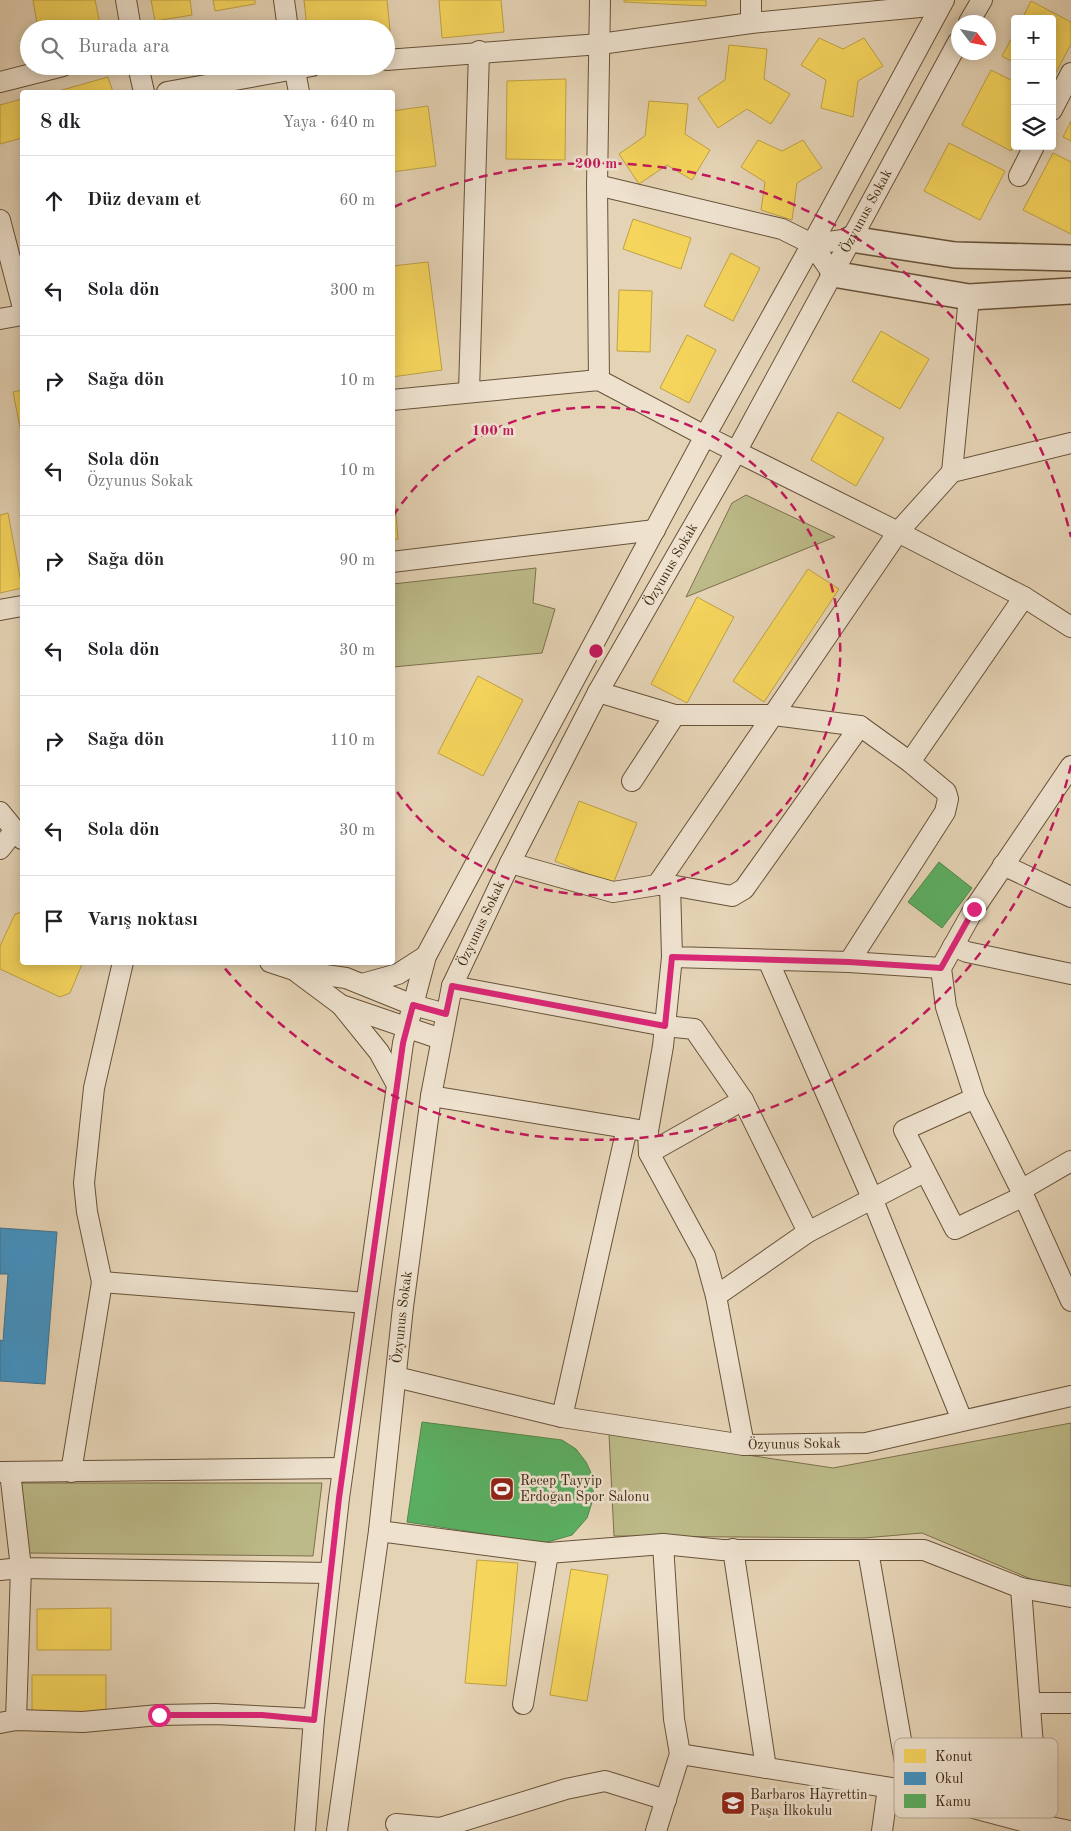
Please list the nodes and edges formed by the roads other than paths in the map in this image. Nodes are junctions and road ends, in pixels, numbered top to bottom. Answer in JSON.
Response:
{"nodes":[{"id":1,"x":126,"y":0,"type":"edge"},
{"id":2,"x":284,"y":0,"type":"edge"},
{"id":3,"x":600,"y":0,"type":"edge"},
{"id":4,"x":751,"y":0,"type":"edge"},
{"id":5,"x":982,"y":0,"type":"edge"},
{"id":6,"x":942,"y":2,"type":"edge"},
{"id":7,"x":973,"y":15,"type":"edge"},
{"id":8,"x":129,"y":20,"type":"edge"},
{"id":9,"x":287,"y":20,"type":"edge"},
{"id":10,"x":751,"y":23,"type":"junction"},
{"id":11,"x":600,"y":44,"type":"junction"},
{"id":12,"x":478,"y":51,"type":"junction"},
{"id":13,"x":951,"y":55,"type":"edge"},
{"id":14,"x":395,"y":59,"type":"edge"},
{"id":15,"x":1071,"y":73,"type":"edge"},
{"id":16,"x":28,"y":75,"type":"edge"},
{"id":17,"x":140,"y":75,"type":"edge"},
{"id":18,"x":257,"y":75,"type":"edge"},
{"id":19,"x":300,"y":75,"type":"edge"},
{"id":20,"x":0,"y":82,"type":"edge"},
{"id":21,"x":144,"y":90,"type":"edge"},
{"id":22,"x":178,"y":90,"type":"edge"},
{"id":23,"x":299,"y":90,"type":"edge"},
{"id":24,"x":1055,"y":105,"type":"edge"},
{"id":25,"x":1032,"y":150,"type":"edge"},
{"id":26,"x":1019,"y":176,"type":"dead end"},
{"id":27,"x":596,"y":185,"type":"junction"},
{"id":28,"x":0,"y":220,"type":"edge"},
{"id":29,"x":851,"y":239,"type":"junction"},
{"id":30,"x":812,"y":244,"type":"junction"},
{"id":31,"x":1071,"y":258,"type":"edge"},
{"id":32,"x":834,"y":274,"type":"junction"},
{"id":33,"x":1071,"y":291,"type":"edge"},
{"id":34,"x":20,"y":296,"type":"edge"},
{"id":35,"x":969,"y":297,"type":"junction"},
{"id":36,"x":20,"y":315,"type":"edge"},
{"id":37,"x":0,"y":319,"type":"edge"},
{"id":38,"x":599,"y":380,"type":"junction"},
{"id":39,"x":469,"y":392,"type":"junction"},
{"id":40,"x":395,"y":400,"type":"edge"},
{"id":41,"x":705,"y":436,"type":"junction"},
{"id":42,"x":1071,"y":443,"type":"edge"},
{"id":43,"x":736,"y":452,"type":"junction"},
{"id":44,"x":952,"y":472,"type":"junction"},
{"id":45,"x":656,"y":530,"type":"junction"},
{"id":46,"x":898,"y":532,"type":"junction"},
{"id":47,"x":395,"y":562,"type":"edge"},
{"id":48,"x":1024,"y":597,"type":"junction"},
{"id":49,"x":20,"y":606,"type":"edge"},
{"id":50,"x":0,"y":610,"type":"edge"},
{"id":51,"x":1071,"y":627,"type":"edge"},
{"id":52,"x":598,"y":692,"type":"junction"},
{"id":53,"x":676,"y":715,"type":"junction"},
{"id":54,"x":774,"y":715,"type":"junction"},
{"id":55,"x":860,"y":726,"type":"junction"},
{"id":56,"x":910,"y":762,"type":"junction"},
{"id":57,"x":1071,"y":767,"type":"edge"},
{"id":58,"x":632,"y":781,"type":"dead end"},
{"id":59,"x":0,"y":812,"type":"edge"},
{"id":60,"x":19,"y":834,"type":"edge"},
{"id":61,"x":0,"y":850,"type":"edge"},
{"id":62,"x":510,"y":863,"type":"junction"},
{"id":63,"x":1002,"y":865,"type":"junction"},
{"id":64,"x":664,"y":885,"type":"junction"},
{"id":65,"x":1071,"y":897,"type":"edge"},
{"id":66,"x":953,"y":946,"type":"junction"},
{"id":67,"x":426,"y":956,"type":"junction"},
{"id":68,"x":672,"y":957,"type":"junction"},
{"id":69,"x":768,"y":960,"type":"junction"},
{"id":70,"x":849,"y":962,"type":"junction"},
{"id":71,"x":123,"y":965,"type":"edge"},
{"id":72,"x":294,"y":968,"type":"edge"},
{"id":73,"x":941,"y":968,"type":"junction"},
{"id":74,"x":1071,"y":974,"type":"edge"},
{"id":75,"x":362,"y":984,"type":"junction"},
{"id":76,"x":452,"y":986,"type":"junction"},
{"id":77,"x":413,"y":1005,"type":"junction"},
{"id":78,"x":341,"y":1006,"type":"junction"},
{"id":79,"x":446,"y":1014,"type":"junction"},
{"id":80,"x":665,"y":1026,"type":"junction"},
{"id":81,"x":407,"y":1027,"type":"junction"},
{"id":82,"x":441,"y":1039,"type":"junction"},
{"id":83,"x":397,"y":1085,"type":"junction"},
{"id":84,"x":431,"y":1096,"type":"junction"},
{"id":85,"x":975,"y":1098,"type":"junction"},
{"id":86,"x":743,"y":1100,"type":"junction"},
{"id":87,"x":627,"y":1128,"type":"junction"},
{"id":88,"x":648,"y":1131,"type":"junction"},
{"id":89,"x":649,"y":1152,"type":"junction"},
{"id":90,"x":1071,"y":1161,"type":"edge"},
{"id":91,"x":924,"y":1172,"type":"junction"},
{"id":92,"x":1023,"y":1193,"type":"junction"},
{"id":93,"x":872,"y":1198,"type":"junction"},
{"id":94,"x":808,"y":1232,"type":"junction"},
{"id":95,"x":102,"y":1282,"type":"junction"},
{"id":96,"x":716,"y":1296,"type":"junction"},
{"id":97,"x":1071,"y":1301,"type":"edge"},
{"id":98,"x":366,"y":1303,"type":"junction"},
{"id":99,"x":396,"y":1376,"type":"junction"},
{"id":100,"x":1071,"y":1396,"type":"edge"},
{"id":101,"x":562,"y":1418,"type":"junction"},
{"id":102,"x":962,"y":1420,"type":"junction"},
{"id":103,"x":744,"y":1446,"type":"junction"},
{"id":104,"x":343,"y":1468,"type":"junction"},
{"id":105,"x":5,"y":1472,"type":"edge"},
{"id":106,"x":71,"y":1472,"type":"junction"},
{"id":107,"x":379,"y":1531,"type":"junction"},
{"id":108,"x":663,"y":1544,"type":"junction"},
{"id":109,"x":733,"y":1549,"type":"junction"},
{"id":110,"x":868,"y":1551,"type":"junction"},
{"id":111,"x":548,"y":1553,"type":"junction"},
{"id":112,"x":21,"y":1568,"type":"junction"},
{"id":113,"x":0,"y":1570,"type":"edge"},
{"id":114,"x":329,"y":1573,"type":"junction"},
{"id":115,"x":1021,"y":1588,"type":"junction"},
{"id":116,"x":1071,"y":1597,"type":"edge"},
{"id":117,"x":1030,"y":1703,"type":"junction"},
{"id":118,"x":1071,"y":1703,"type":"edge"},
{"id":119,"x":523,"y":1704,"type":"dead end"},
{"id":120,"x":314,"y":1720,"type":"junction"},
{"id":121,"x":8,"y":1722,"type":"edge"},
{"id":122,"x":901,"y":1738,"type":"edge"},
{"id":123,"x":1032,"y":1738,"type":"edge"},
{"id":124,"x":680,"y":1754,"type":"junction"},
{"id":125,"x":766,"y":1768,"type":"junction"},
{"id":126,"x":888,"y":1788,"type":"junction"},
{"id":127,"x":894,"y":1789,"type":"edge"},
{"id":128,"x":666,"y":1800,"type":"junction"},
{"id":129,"x":1011,"y":1818,"type":"edge"},
{"id":130,"x":1027,"y":1818,"type":"edge"},
{"id":131,"x":1026,"y":1822,"type":"junction"},
{"id":132,"x":396,"y":1824,"type":"dead end"},
{"id":133,"x":442,"y":1830,"type":"edge"},
{"id":134,"x":305,"y":1831,"type":"edge"},
{"id":135,"x":337,"y":1831,"type":"edge"},
{"id":136,"x":656,"y":1831,"type":"edge"},
{"id":137,"x":882,"y":1831,"type":"edge"},
{"id":138,"x":1070,"y":1831,"type":"edge"}],
"edges":[{"from":1,"to":8,"type":"street"},
{"from":2,"to":9,"type":"street"},
{"from":3,"to":11,"type":"street"},
{"from":4,"to":10,"type":"street"},
{"from":5,"to":7,"type":"street"},
{"from":6,"to":10,"type":"street"},
{"from":6,"to":30,"type":"street"},
{"from":10,"to":11,"type":"street"},
{"from":11,"to":12,"type":"street"},
{"from":11,"to":27,"type":"street"},
{"from":12,"to":14,"type":"street"},
{"from":12,"to":39,"type":"street"},
{"from":13,"to":29,"type":"street","name":"Özyunus Sokak"},
{"from":15,"to":24,"type":"street"},
{"from":16,"to":20,"type":"street"},
{"from":17,"to":21,"type":"street"},
{"from":18,"to":22,"type":"street"},
{"from":19,"to":23,"type":"street"},
{"from":25,"to":26,"type":"street"},
{"from":27,"to":30,"type":"street"},
{"from":27,"to":38,"type":"street"},
{"from":28,"to":34,"type":"street"},
{"from":29,"to":30,"type":"street"},
{"from":29,"to":31,"type":"street"},
{"from":29,"to":32,"type":"street","name":"Özyunus Sokak"},
{"from":30,"to":32,"type":"street"},
{"from":30,"to":41,"type":"street"},
{"from":32,"to":35,"type":"street"},
{"from":32,"to":43,"type":"street","name":"Özyunus Sokak"},
{"from":33,"to":35,"type":"street"},
{"from":35,"to":44,"type":"street"},
{"from":36,"to":37,"type":"street"},
{"from":38,"to":39,"type":"street"},
{"from":38,"to":41,"type":"street"},
{"from":39,"to":40,"type":"street"},
{"from":41,"to":43,"type":"street"},
{"from":41,"to":45,"type":"street"},
{"from":42,"to":44,"type":"street"},
{"from":43,"to":46,"type":"street"},
{"from":43,"to":52,"type":"street","name":"Özyunus Sokak"},
{"from":44,"to":46,"type":"street"},
{"from":45,"to":47,"type":"street"},
{"from":45,"to":67,"type":"street"},
{"from":46,"to":48,"type":"street"},
{"from":46,"to":54,"type":"street"},
{"from":48,"to":51,"type":"street"},
{"from":48,"to":56,"type":"street"},
{"from":49,"to":50,"type":"street"},
{"from":52,"to":53,"type":"street"},
{"from":52,"to":62,"type":"street","name":"Özyunus Sokak"},
{"from":53,"to":54,"type":"street"},
{"from":53,"to":58,"type":"street"},
{"from":54,"to":55,"type":"street"},
{"from":54,"to":64,"type":"street"},
{"from":55,"to":56,"type":"street"},
{"from":55,"to":64,"type":"street"},
{"from":56,"to":70,"type":"street"},
{"from":57,"to":63,"type":"street"},
{"from":59,"to":60,"type":"street"},
{"from":60,"to":61,"type":"street"},
{"from":62,"to":64,"type":"street"},
{"from":62,"to":76,"type":"street","name":"Özyunus Sokak"},
{"from":63,"to":65,"type":"street"},
{"from":63,"to":66,"type":"street"},
{"from":64,"to":68,"type":"street"},
{"from":66,"to":73,"type":"street"},
{"from":66,"to":74,"type":"street"},
{"from":67,"to":75,"type":"street"},
{"from":67,"to":77,"type":"street"},
{"from":68,"to":69,"type":"street"},
{"from":68,"to":80,"type":"street"},
{"from":69,"to":70,"type":"street"},
{"from":69,"to":93,"type":"street"},
{"from":70,"to":73,"type":"street"},
{"from":71,"to":95,"type":"street"},
{"from":72,"to":75,"type":"street"},
{"from":72,"to":78,"type":"street"},
{"from":73,"to":85,"type":"street"},
{"from":75,"to":77,"type":"street"},
{"from":76,"to":79,"type":"street","name":"Özyunus Sokak"},
{"from":76,"to":80,"type":"street"},
{"from":77,"to":79,"type":"street"},
{"from":77,"to":81,"type":"street"},
{"from":78,"to":81,"type":"street"},
{"from":78,"to":83,"type":"street"},
{"from":79,"to":82,"type":"street","name":"Özyunus Sokak"},
{"from":80,"to":86,"type":"street"},
{"from":80,"to":88,"type":"street"},
{"from":81,"to":82,"type":"street"},
{"from":81,"to":83,"type":"street"},
{"from":82,"to":84,"type":"street","name":"Özyunus Sokak"},
{"from":83,"to":98,"type":"street"},
{"from":84,"to":87,"type":"street"},
{"from":84,"to":99,"type":"street","name":"Özyunus Sokak"},
{"from":85,"to":91,"type":"street"},
{"from":85,"to":92,"type":"street"},
{"from":86,"to":89,"type":"street"},
{"from":86,"to":94,"type":"street"},
{"from":87,"to":88,"type":"street"},
{"from":87,"to":101,"type":"street"},
{"from":88,"to":89,"type":"street"},
{"from":89,"to":96,"type":"street"},
{"from":90,"to":92,"type":"street"},
{"from":91,"to":92,"type":"street"},
{"from":91,"to":93,"type":"street"},
{"from":92,"to":97,"type":"street"},
{"from":93,"to":94,"type":"street"},
{"from":93,"to":102,"type":"street"},
{"from":94,"to":96,"type":"street"},
{"from":95,"to":98,"type":"street"},
{"from":95,"to":106,"type":"street"},
{"from":96,"to":103,"type":"street"},
{"from":98,"to":104,"type":"street"},
{"from":99,"to":101,"type":"street","name":"Özyunus Sokak"},
{"from":99,"to":107,"type":"street"},
{"from":100,"to":102,"type":"street","name":"Özyunus Sokak"},
{"from":101,"to":103,"type":"street","name":"Özyunus Sokak"},
{"from":102,"to":103,"type":"street","name":"Özyunus Sokak"},
{"from":104,"to":106,"type":"street"},
{"from":104,"to":114,"type":"street"},
{"from":105,"to":106,"type":"street"},
{"from":105,"to":112,"type":"street"},
{"from":107,"to":111,"type":"street"},
{"from":107,"to":135,"type":"street"},
{"from":108,"to":109,"type":"street"},
{"from":108,"to":111,"type":"street"},
{"from":108,"to":124,"type":"street"},
{"from":109,"to":110,"type":"street"},
{"from":109,"to":125,"type":"street"},
{"from":110,"to":115,"type":"street"},
{"from":110,"to":122,"type":"street"},
{"from":111,"to":119,"type":"street"},
{"from":112,"to":113,"type":"street"},
{"from":112,"to":114,"type":"street"},
{"from":112,"to":121,"type":"street"},
{"from":114,"to":120,"type":"street"},
{"from":115,"to":116,"type":"street"},
{"from":115,"to":117,"type":"street"},
{"from":117,"to":118,"type":"street"},
{"from":117,"to":123,"type":"street"},
{"from":120,"to":121,"type":"street"},
{"from":120,"to":134,"type":"street"},
{"from":124,"to":125,"type":"street"},
{"from":124,"to":128,"type":"street"},
{"from":125,"to":126,"type":"street"},
{"from":126,"to":127,"type":"street"},
{"from":126,"to":137,"type":"street"},
{"from":128,"to":133,"type":"street"},
{"from":128,"to":136,"type":"street"},
{"from":129,"to":131,"type":"street"},
{"from":130,"to":131,"type":"street"},
{"from":131,"to":138,"type":"street"},
{"from":132,"to":133,"type":"street"}]}
